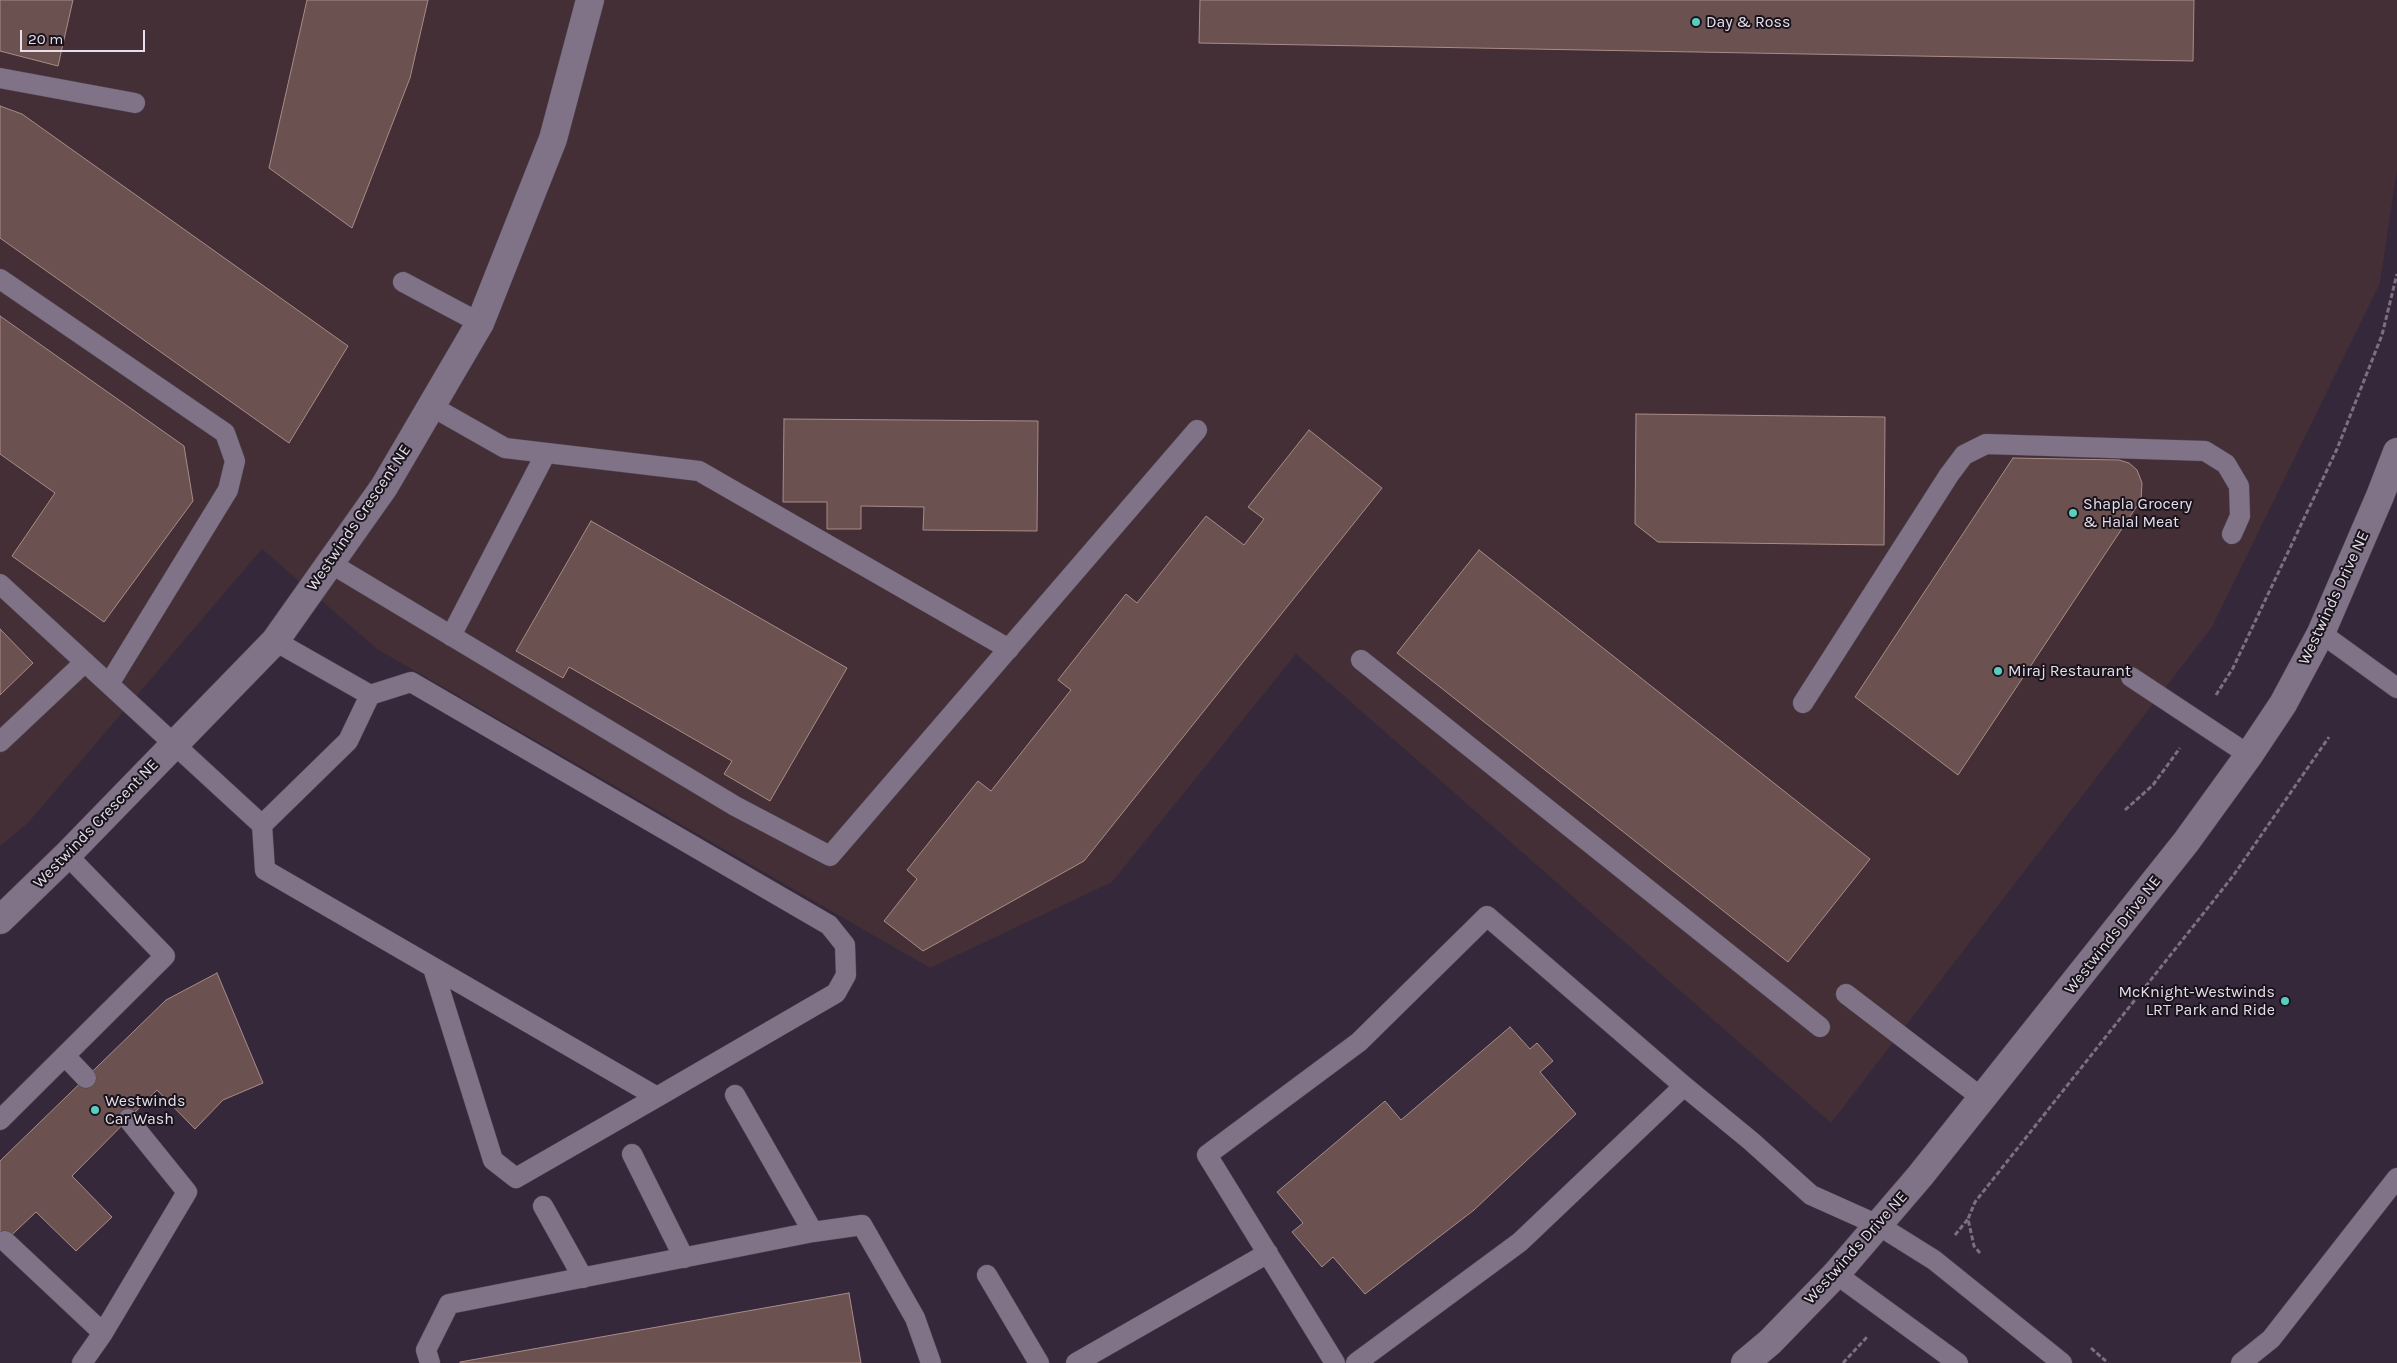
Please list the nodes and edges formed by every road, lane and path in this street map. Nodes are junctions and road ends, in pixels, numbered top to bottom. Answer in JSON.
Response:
{"nodes":[{"id":1,"x":590,"y":0,"type":"edge"},
{"id":2,"x":0,"y":78,"type":"edge"},
{"id":3,"x":135,"y":103,"type":"dead end"},
{"id":4,"x":2397,"y":274,"type":"edge"},
{"id":5,"x":0,"y":279,"type":"edge"},
{"id":6,"x":403,"y":282,"type":"dead end"},
{"id":7,"x":480,"y":323,"type":"junction"},
{"id":8,"x":431,"y":406,"type":"junction"},
{"id":9,"x":1196,"y":430,"type":"dead end"},
{"id":10,"x":2397,"y":452,"type":"edge"},
{"id":11,"x":546,"y":453,"type":"junction"},
{"id":12,"x":2232,"y":534,"type":"dead end"},
{"id":13,"x":330,"y":563,"type":"junction"},
{"id":14,"x":0,"y":584,"type":"edge"},
{"id":15,"x":2321,"y":633,"type":"junction"},
{"id":16,"x":451,"y":636,"type":"junction"},
{"id":17,"x":275,"y":641,"type":"junction"},
{"id":18,"x":1009,"y":649,"type":"junction"},
{"id":19,"x":1361,"y":660,"type":"dead end"},
{"id":20,"x":85,"y":662,"type":"junction"},
{"id":21,"x":2131,"y":677,"type":"dead end"},
{"id":22,"x":109,"y":684,"type":"junction"},
{"id":23,"x":2397,"y":688,"type":"edge"},
{"id":24,"x":370,"y":695,"type":"junction"},
{"id":25,"x":1803,"y":703,"type":"dead end"},
{"id":26,"x":2200,"y":722,"type":"junction"},
{"id":27,"x":2329,"y":737,"type":"dead end"},
{"id":28,"x":0,"y":742,"type":"edge"},
{"id":29,"x":174,"y":744,"type":"junction"},
{"id":30,"x":2248,"y":755,"type":"junction"},
{"id":31,"x":2125,"y":810,"type":"dead end"},
{"id":32,"x":262,"y":825,"type":"junction"},
{"id":33,"x":67,"y":855,"type":"junction"},
{"id":34,"x":0,"y":920,"type":"edge"},
{"id":35,"x":433,"y":968,"type":"junction"},
{"id":36,"x":1846,"y":994,"type":"dead end"},
{"id":37,"x":1820,"y":1027,"type":"dead end"},
{"id":38,"x":65,"y":1056,"type":"junction"},
{"id":39,"x":86,"y":1078,"type":"dead end"},
{"id":40,"x":1684,"y":1086,"type":"junction"},
{"id":41,"x":735,"y":1095,"type":"dead end"},
{"id":42,"x":657,"y":1097,"type":"junction"},
{"id":43,"x":1982,"y":1098,"type":"junction"},
{"id":44,"x":128,"y":1119,"type":"dead end"},
{"id":45,"x":0,"y":1120,"type":"edge"},
{"id":46,"x":632,"y":1154,"type":"dead end"},
{"id":47,"x":2397,"y":1178,"type":"edge"},
{"id":48,"x":543,"y":1206,"type":"dead end"},
{"id":49,"x":1878,"y":1225,"type":"junction"},
{"id":50,"x":812,"y":1232,"type":"junction"},
{"id":51,"x":5,"y":1241,"type":"dead end"},
{"id":52,"x":1268,"y":1253,"type":"junction"},
{"id":53,"x":1981,"y":1254,"type":"dead end"},
{"id":54,"x":684,"y":1258,"type":"junction"},
{"id":55,"x":1836,"y":1274,"type":"junction"},
{"id":56,"x":988,"y":1275,"type":"dead end"},
{"id":57,"x":583,"y":1278,"type":"junction"},
{"id":58,"x":103,"y":1333,"type":"junction"},
{"id":59,"x":1864,"y":1342,"type":"dead end"},
{"id":60,"x":2086,"y":1345,"type":"dead end"},
{"id":61,"x":82,"y":1363,"type":"edge"},
{"id":62,"x":430,"y":1363,"type":"edge"},
{"id":63,"x":931,"y":1363,"type":"edge"},
{"id":64,"x":1039,"y":1363,"type":"edge"},
{"id":65,"x":1076,"y":1363,"type":"edge"},
{"id":66,"x":1335,"y":1363,"type":"edge"},
{"id":67,"x":1356,"y":1363,"type":"edge"},
{"id":68,"x":1745,"y":1363,"type":"edge"},
{"id":69,"x":1843,"y":1363,"type":"edge"},
{"id":70,"x":1958,"y":1363,"type":"edge"},
{"id":71,"x":2062,"y":1363,"type":"edge"},
{"id":72,"x":2108,"y":1363,"type":"edge"},
{"id":73,"x":2241,"y":1363,"type":"edge"}],
"edges":[{"from":1,"to":7,"type":"street","name":"Westwinds Crescent NE"},
{"from":2,"to":3,"type":"lane"},
{"from":4,"to":26,"type":"path"},
{"from":5,"to":22,"type":"lane"},
{"from":6,"to":7,"type":"lane"},
{"from":7,"to":8,"type":"street","name":"Westwinds Crescent NE"},
{"from":8,"to":11,"type":"lane"},
{"from":8,"to":13,"type":"street","name":"Westwinds Crescent NE"},
{"from":9,"to":18,"type":"lane"},
{"from":10,"to":15,"type":"street","name":"Westwinds Drive NE"},
{"from":11,"to":16,"type":"lane"},
{"from":11,"to":18,"type":"lane"},
{"from":12,"to":25,"type":"lane"},
{"from":13,"to":16,"type":"lane"},
{"from":13,"to":17,"type":"street","name":"Westwinds Crescent NE"},
{"from":14,"to":20,"type":"lane"},
{"from":15,"to":23,"type":"lane"},
{"from":15,"to":30,"type":"street","name":"Westwinds Drive NE"},
{"from":16,"to":18,"type":"lane"},
{"from":17,"to":24,"type":"lane"},
{"from":17,"to":29,"type":"street","name":"Westwinds Crescent NE"},
{"from":19,"to":37,"type":"lane"},
{"from":20,"to":22,"type":"lane"},
{"from":20,"to":28,"type":"lane"},
{"from":21,"to":26,"type":"lane"},
{"from":22,"to":29,"type":"lane"},
{"from":24,"to":32,"type":"lane"},
{"from":24,"to":42,"type":"lane"},
{"from":26,"to":30,"type":"lane"},
{"from":26,"to":31,"type":"path"},
{"from":27,"to":53,"type":"path"},
{"from":29,"to":32,"type":"lane"},
{"from":29,"to":33,"type":"street","name":"Westwinds Crescent NE"},
{"from":30,"to":43,"type":"street","name":"Westwinds Drive NE"},
{"from":32,"to":35,"type":"lane"},
{"from":33,"to":34,"type":"street","name":"Westwinds Crescent NE"},
{"from":33,"to":38,"type":"lane"},
{"from":35,"to":42,"type":"lane"},
{"from":35,"to":42,"type":"lane"},
{"from":36,"to":43,"type":"lane"},
{"from":38,"to":39,"type":"lane"},
{"from":38,"to":45,"type":"lane"},
{"from":40,"to":49,"type":"lane"},
{"from":40,"to":52,"type":"lane"},
{"from":40,"to":67,"type":"lane"},
{"from":41,"to":50,"type":"lane"},
{"from":43,"to":49,"type":"street","name":"Westwinds Drive NE"},
{"from":44,"to":58,"type":"lane"},
{"from":46,"to":54,"type":"lane"},
{"from":47,"to":73,"type":"lane"},
{"from":48,"to":57,"type":"lane"},
{"from":49,"to":55,"type":"street","name":"Westwinds Drive NE"},
{"from":49,"to":71,"type":"lane"},
{"from":50,"to":54,"type":"lane"},
{"from":50,"to":63,"type":"lane"},
{"from":51,"to":58,"type":"lane"},
{"from":52,"to":65,"type":"lane"},
{"from":52,"to":66,"type":"lane"},
{"from":54,"to":57,"type":"lane"},
{"from":55,"to":68,"type":"street","name":"Westwinds Drive NE"},
{"from":55,"to":70,"type":"lane"},
{"from":56,"to":64,"type":"lane"},
{"from":57,"to":62,"type":"lane"},
{"from":58,"to":61,"type":"lane"},
{"from":59,"to":69,"type":"path"},
{"from":60,"to":72,"type":"path"}]}
